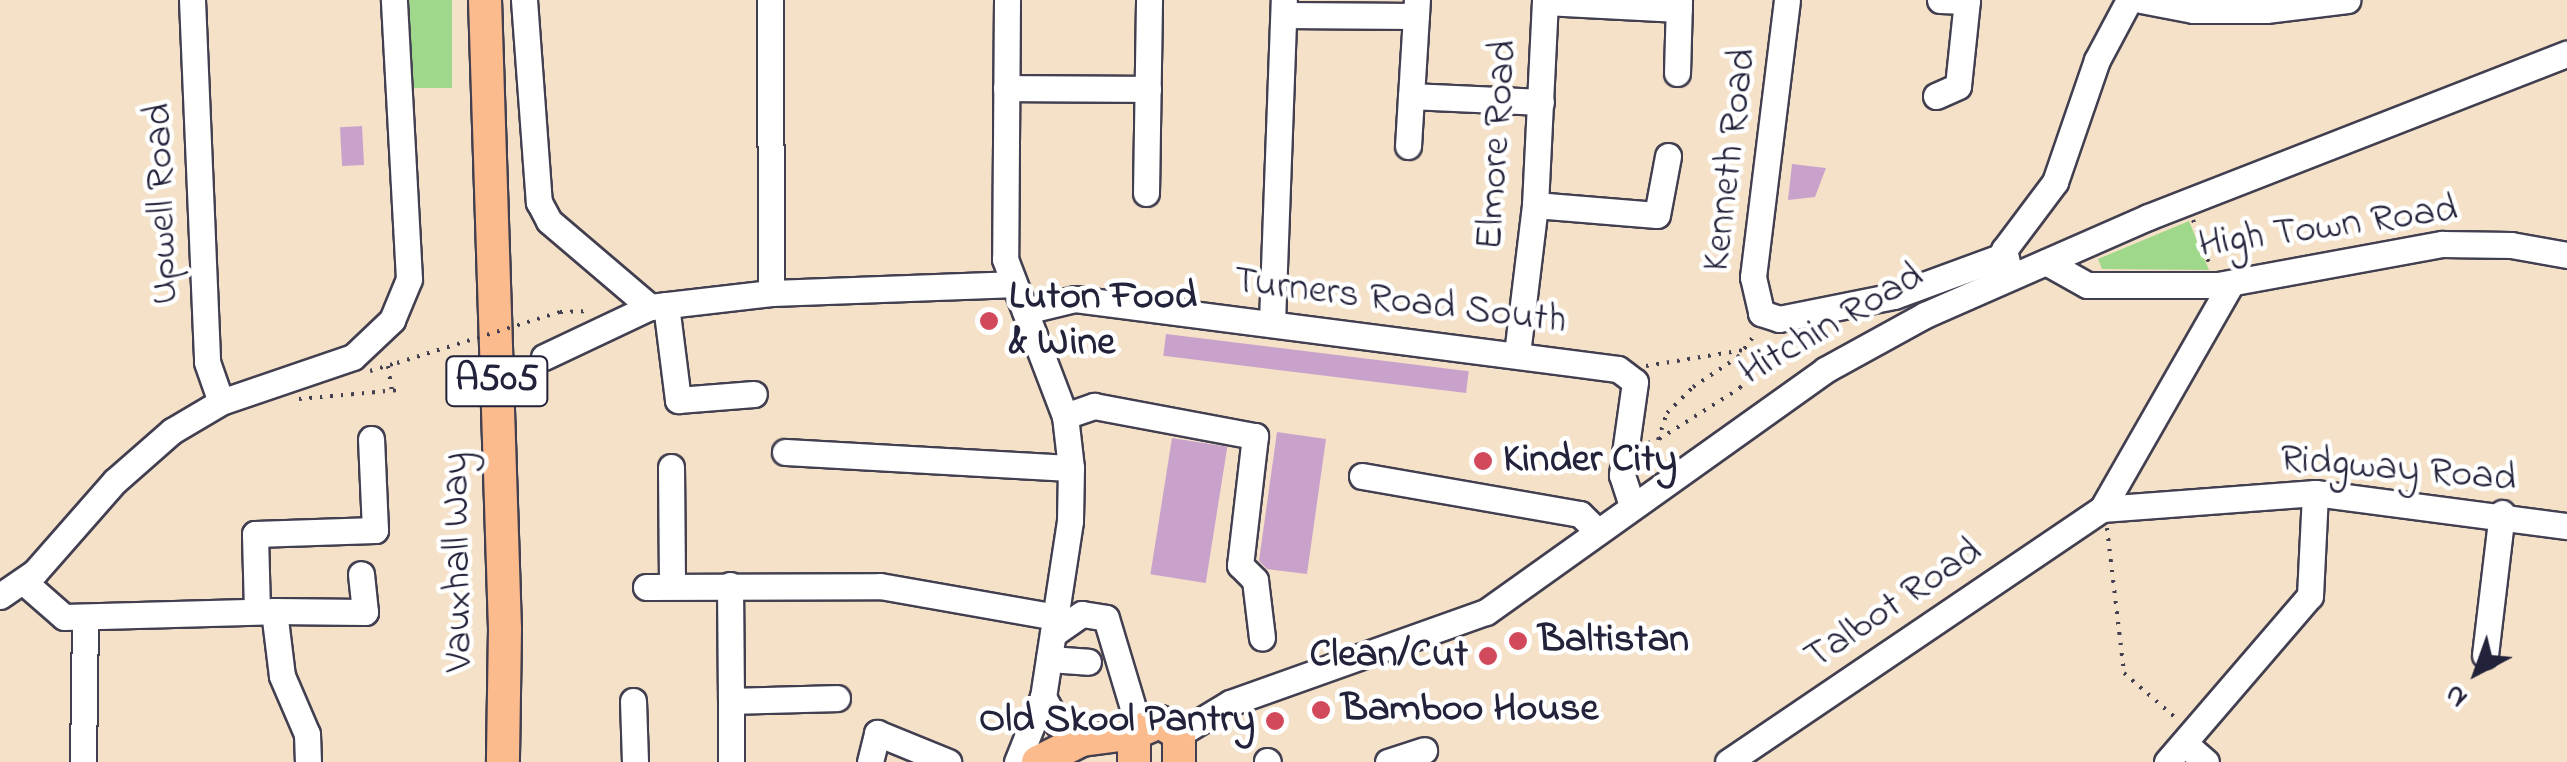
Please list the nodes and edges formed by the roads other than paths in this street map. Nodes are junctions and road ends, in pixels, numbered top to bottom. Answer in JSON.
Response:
{"nodes":[{"id":1,"x":192,"y":0,"type":"edge"},
{"id":2,"x":394,"y":0,"type":"edge"},
{"id":3,"x":485,"y":0,"type":"edge"},
{"id":4,"x":524,"y":0,"type":"edge"},
{"id":5,"x":770,"y":0,"type":"edge"},
{"id":6,"x":1007,"y":0,"type":"edge"},
{"id":7,"x":1150,"y":0,"type":"edge"},
{"id":8,"x":1787,"y":0,"type":"edge"},
{"id":9,"x":1940,"y":0,"type":"edge"},
{"id":10,"x":2129,"y":0,"type":"edge"},
{"id":11,"x":2141,"y":0,"type":"edge"},
{"id":12,"x":2348,"y":0,"type":"edge"},
{"id":13,"x":1545,"y":1,"type":"edge"},
{"id":14,"x":1967,"y":1,"type":"edge"},
{"id":15,"x":1679,"y":4,"type":"edge"},
{"id":16,"x":1284,"y":8,"type":"edge"},
{"id":17,"x":1416,"y":8,"type":"edge"},
{"id":18,"x":2567,"y":54,"type":"edge"},
{"id":19,"x":1677,"y":73,"type":"dead end"},
{"id":20,"x":1006,"y":88,"type":"junction"},
{"id":21,"x":1148,"y":89,"type":"junction"},
{"id":22,"x":1411,"y":96,"type":"junction"},
{"id":23,"x":1936,"y":96,"type":"dead end"},
{"id":24,"x":1541,"y":102,"type":"junction"},
{"id":25,"x":1408,"y":146,"type":"dead end"},
{"id":26,"x":1668,"y":156,"type":"dead end"},
{"id":27,"x":1146,"y":193,"type":"dead end"},
{"id":28,"x":1536,"y":205,"type":"junction"},
{"id":29,"x":2567,"y":255,"type":"edge"},
{"id":30,"x":2046,"y":262,"type":"junction"},
{"id":31,"x":2007,"y":266,"type":"junction"},
{"id":32,"x":1012,"y":284,"type":"junction"},
{"id":33,"x":2225,"y":285,"type":"junction"},
{"id":34,"x":771,"y":294,"type":"junction"},
{"id":35,"x":658,"y":306,"type":"junction"},
{"id":36,"x":1025,"y":312,"type":"junction"},
{"id":37,"x":1272,"y":322,"type":"junction"},
{"id":38,"x":1516,"y":354,"type":"junction"},
{"id":39,"x":544,"y":357,"type":"dead end"},
{"id":40,"x":754,"y":394,"type":"dead end"},
{"id":41,"x":221,"y":402,"type":"junction"},
{"id":42,"x":1065,"y":416,"type":"junction"},
{"id":43,"x":371,"y":439,"type":"dead end"},
{"id":44,"x":784,"y":452,"type":"dead end"},
{"id":45,"x":671,"y":467,"type":"dead end"},
{"id":46,"x":1070,"y":468,"type":"junction"},
{"id":47,"x":1362,"y":476,"type":"dead end"},
{"id":48,"x":2315,"y":493,"type":"junction"},
{"id":49,"x":1632,"y":506,"type":"junction"},
{"id":50,"x":2102,"y":509,"type":"junction"},
{"id":51,"x":2502,"y":514,"type":"junction"},
{"id":52,"x":2567,"y":526,"type":"edge"},
{"id":53,"x":1598,"y":532,"type":"junction"},
{"id":54,"x":361,"y":574,"type":"dead end"},
{"id":55,"x":24,"y":582,"type":"junction"},
{"id":56,"x":730,"y":584,"type":"junction"},
{"id":57,"x":0,"y":596,"type":"edge"},
{"id":58,"x":266,"y":611,"type":"junction"},
{"id":59,"x":85,"y":616,"type":"junction"},
{"id":60,"x":1053,"y":637,"type":"junction"},
{"id":61,"x":1262,"y":638,"type":"dead end"},
{"id":62,"x":2485,"y":654,"type":"dead end"},
{"id":63,"x":1088,"y":662,"type":"dead end"},
{"id":64,"x":838,"y":698,"type":"dead end"},
{"id":65,"x":1043,"y":698,"type":"junction"},
{"id":66,"x":634,"y":701,"type":"dead end"},
{"id":67,"x":731,"y":701,"type":"junction"},
{"id":68,"x":1082,"y":740,"type":"junction"},
{"id":69,"x":1136,"y":741,"type":"edge"},
{"id":70,"x":2182,"y":746,"type":"edge"},
{"id":71,"x":1179,"y":748,"type":"edge"},
{"id":72,"x":1424,"y":750,"type":"dead end"},
{"id":73,"x":1755,"y":755,"type":"edge"},
{"id":74,"x":83,"y":762,"type":"edge"},
{"id":75,"x":308,"y":762,"type":"edge"},
{"id":76,"x":503,"y":762,"type":"edge"},
{"id":77,"x":635,"y":762,"type":"edge"},
{"id":78,"x":731,"y":762,"type":"edge"},
{"id":79,"x":870,"y":762,"type":"edge"},
{"id":80,"x":948,"y":762,"type":"edge"},
{"id":81,"x":1017,"y":762,"type":"edge"},
{"id":82,"x":1038,"y":762,"type":"edge"},
{"id":83,"x":1388,"y":762,"type":"edge"},
{"id":84,"x":1728,"y":762,"type":"edge"},
{"id":85,"x":2206,"y":762,"type":"edge"}],
"edges":[{"from":1,"to":41,"type":"street","name":"Upwell Road"},
{"from":2,"to":41,"type":"street"},
{"from":3,"to":76,"type":"main road","name":"Vauxhall Way","number":"A505"},
{"from":4,"to":35,"type":"street"},
{"from":5,"to":34,"type":"street"},
{"from":6,"to":20,"type":"street"},
{"from":7,"to":21,"type":"street"},
{"from":8,"to":31,"type":"street","name":"Kenneth Road"},
{"from":9,"to":14,"type":"street"},
{"from":10,"to":31,"type":"street"},
{"from":11,"to":12,"type":"street"},
{"from":13,"to":15,"type":"street"},
{"from":13,"to":24,"type":"street","name":"Elmore Road"},
{"from":14,"to":23,"type":"street"},
{"from":15,"to":19,"type":"street"},
{"from":16,"to":17,"type":"street"},
{"from":16,"to":37,"type":"street"},
{"from":17,"to":22,"type":"street"},
{"from":18,"to":30,"type":"street","name":"Hitchin Road"},
{"from":20,"to":21,"type":"street"},
{"from":20,"to":32,"type":"street"},
{"from":21,"to":27,"type":"street"},
{"from":22,"to":24,"type":"street"},
{"from":22,"to":25,"type":"street"},
{"from":24,"to":28,"type":"street","name":"Elmore Road"},
{"from":26,"to":28,"type":"street"},
{"from":28,"to":38,"type":"street","name":"Elmore Road"},
{"from":29,"to":33,"type":"street","name":"High Town Road"},
{"from":30,"to":31,"type":"street","name":"Hitchin Road"},
{"from":30,"to":33,"type":"street","name":"High Town Road"},
{"from":31,"to":49,"type":"street","name":"Hitchin Road"},
{"from":32,"to":34,"type":"street"},
{"from":32,"to":36,"type":"street"},
{"from":33,"to":50,"type":"street"},
{"from":34,"to":35,"type":"street"},
{"from":35,"to":39,"type":"street"},
{"from":35,"to":40,"type":"street"},
{"from":36,"to":37,"type":"street","name":"Turners Road South"},
{"from":36,"to":42,"type":"street"},
{"from":37,"to":38,"type":"street","name":"Turners Road South"},
{"from":38,"to":49,"type":"street","name":"Turners Road South"},
{"from":41,"to":55,"type":"street"},
{"from":42,"to":46,"type":"street"},
{"from":42,"to":61,"type":"street"},
{"from":43,"to":58,"type":"street"},
{"from":44,"to":46,"type":"street"},
{"from":45,"to":56,"type":"street"},
{"from":46,"to":60,"type":"street"},
{"from":47,"to":53,"type":"street"},
{"from":48,"to":50,"type":"street","name":"Ridgway Road"},
{"from":48,"to":51,"type":"street","name":"Ridgway Road"},
{"from":48,"to":70,"type":"street"},
{"from":49,"to":53,"type":"street","name":"Hitchin Road"},
{"from":50,"to":73,"type":"street","name":"Talbot Road"},
{"from":51,"to":52,"type":"street","name":"Ridgway Road"},
{"from":51,"to":62,"type":"street"},
{"from":53,"to":71,"type":"street","name":"Hitchin Road"},
{"from":54,"to":58,"type":"street"},
{"from":55,"to":57,"type":"street"},
{"from":55,"to":59,"type":"street"},
{"from":56,"to":60,"type":"street"},
{"from":56,"to":67,"type":"street"},
{"from":58,"to":59,"type":"street"},
{"from":58,"to":75,"type":"street"},
{"from":59,"to":74,"type":"street"},
{"from":60,"to":63,"type":"street"},
{"from":60,"to":65,"type":"street"},
{"from":60,"to":69,"type":"street"},
{"from":64,"to":67,"type":"street"},
{"from":65,"to":68,"type":"street"},
{"from":65,"to":81,"type":"street"},
{"from":66,"to":77,"type":"street"},
{"from":67,"to":78,"type":"street"},
{"from":68,"to":69,"type":"main road"},
{"from":68,"to":82,"type":"main road"},
{"from":69,"to":71,"type":"main road"},
{"from":70,"to":85,"type":"street"},
{"from":72,"to":83,"type":"street"},
{"from":73,"to":84,"type":"street","name":"Talbot Road"},
{"from":79,"to":80,"type":"street"}]}
